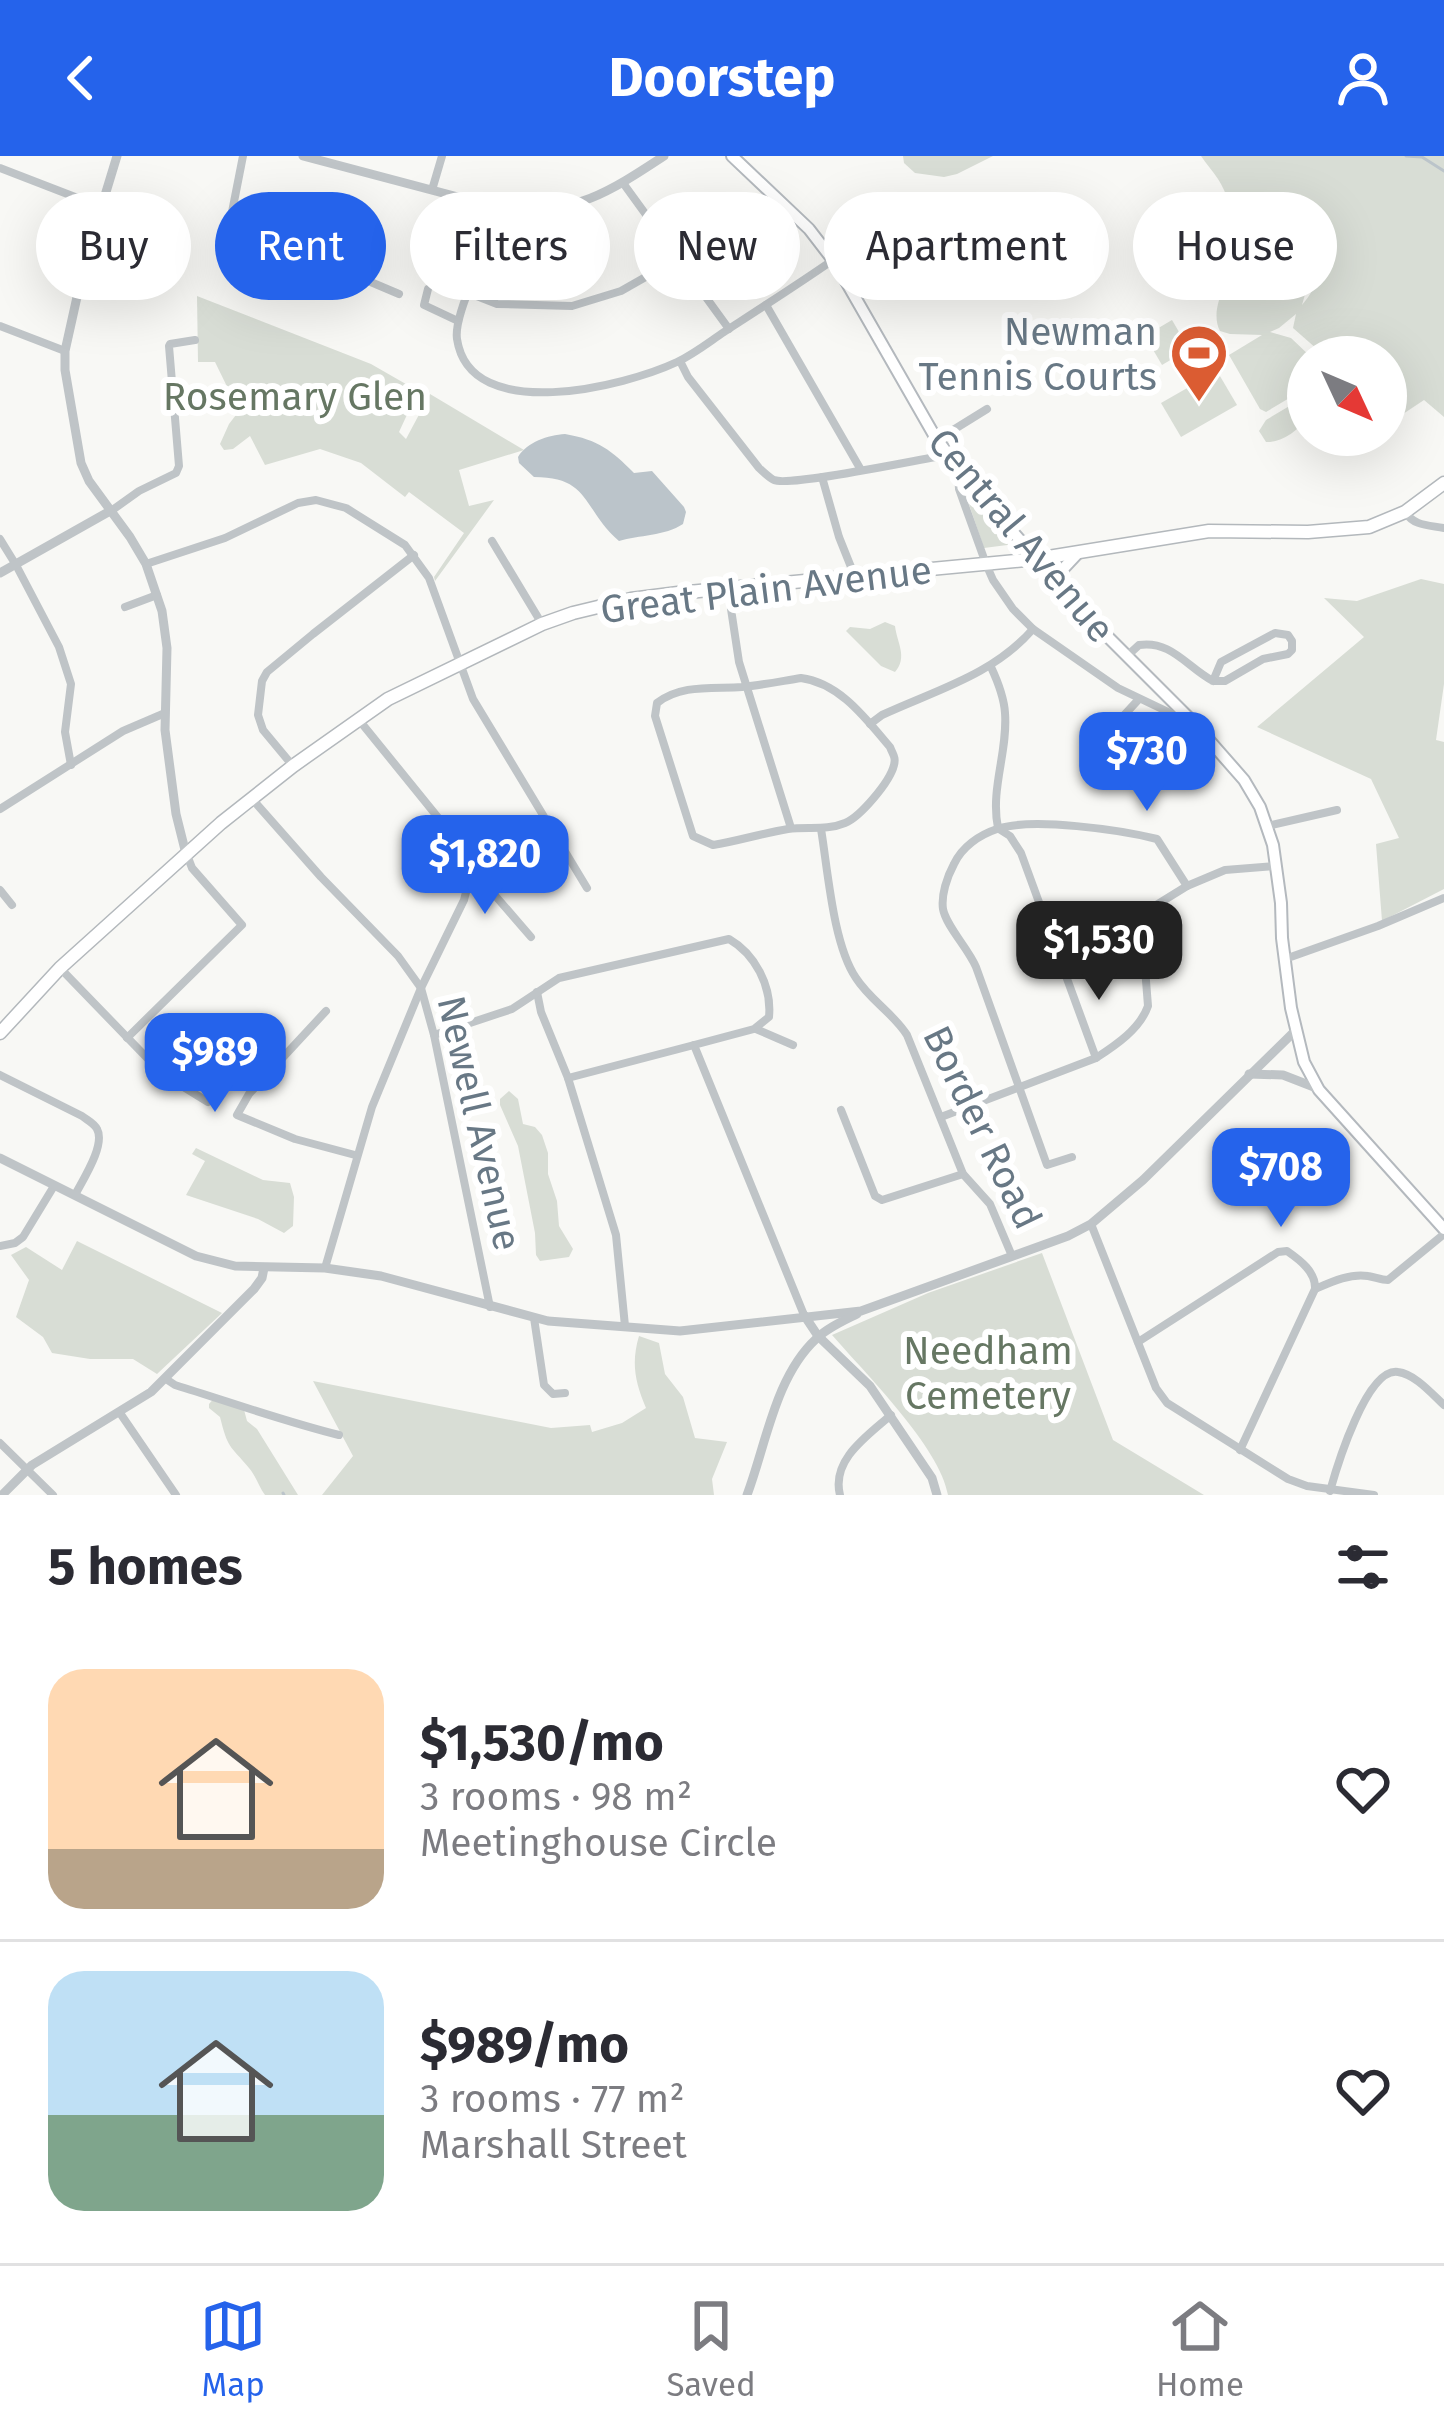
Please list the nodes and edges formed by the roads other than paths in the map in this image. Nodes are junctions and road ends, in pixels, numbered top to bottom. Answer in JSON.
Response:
{"nodes":[{"id":1,"x":117,"y":156,"type":"edge"},
{"id":2,"x":243,"y":156,"type":"edge"},
{"id":3,"x":303,"y":156,"type":"edge"},
{"id":4,"x":442,"y":156,"type":"edge"},
{"id":5,"x":664,"y":156,"type":"edge"},
{"id":6,"x":732,"y":156,"type":"edge"},
{"id":7,"x":0,"y":168,"type":"edge"},
{"id":8,"x":623,"y":182,"type":"junction"},
{"id":9,"x":432,"y":190,"type":"junction"},
{"id":10,"x":63,"y":192,"type":"edge"},
{"id":11,"x":105,"y":192,"type":"edge"},
{"id":12,"x":439,"y":192,"type":"edge"},
{"id":13,"x":606,"y":192,"type":"edge"},
{"id":14,"x":634,"y":197,"type":"edge"},
{"id":15,"x":824,"y":249,"type":"edge"},
{"id":16,"x":824,"y":266,"type":"edge"},
{"id":17,"x":399,"y":294,"type":"dead end"},
{"id":18,"x":76,"y":300,"type":"edge"},
{"id":19,"x":425,"y":300,"type":"edge"},
{"id":20,"x":466,"y":300,"type":"edge"},
{"id":21,"x":487,"y":300,"type":"edge"},
{"id":22,"x":592,"y":300,"type":"edge"},
{"id":23,"x":709,"y":300,"type":"edge"},
{"id":24,"x":856,"y":300,"type":"edge"},
{"id":25,"x":766,"y":305,"type":"junction"},
{"id":26,"x":458,"y":320,"type":"junction"},
{"id":27,"x":0,"y":326,"type":"edge"},
{"id":28,"x":729,"y":329,"type":"junction"},
{"id":29,"x":195,"y":340,"type":"dead end"},
{"id":30,"x":65,"y":351,"type":"junction"},
{"id":31,"x":680,"y":361,"type":"junction"},
{"id":32,"x":987,"y":409,"type":"dead end"},
{"id":33,"x":937,"y":440,"type":"junction"},
{"id":34,"x":947,"y":455,"type":"junction"},
{"id":35,"x":861,"y":470,"type":"junction"},
{"id":36,"x":958,"y":470,"type":"junction"},
{"id":37,"x":822,"y":477,"type":"junction"},
{"id":38,"x":1444,"y":483,"type":"edge"},
{"id":39,"x":110,"y":511,"type":"junction"},
{"id":40,"x":1405,"y":512,"type":"junction"},
{"id":41,"x":1444,"y":528,"type":"edge"},
{"id":42,"x":0,"y":539,"type":"edge"},
{"id":43,"x":491,"y":541,"type":"dead end"},
{"id":44,"x":1080,"y":551,"type":"junction"},
{"id":45,"x":414,"y":555,"type":"junction"},
{"id":46,"x":1036,"y":559,"type":"junction"},
{"id":47,"x":986,"y":564,"type":"junction"},
{"id":48,"x":16,"y":565,"type":"junction"},
{"id":49,"x":146,"y":565,"type":"junction"},
{"id":50,"x":0,"y":573,"type":"edge"},
{"id":51,"x":855,"y":577,"type":"junction"},
{"id":52,"x":733,"y":590,"type":"junction"},
{"id":53,"x":1066,"y":592,"type":"junction"},
{"id":54,"x":158,"y":595,"type":"junction"},
{"id":55,"x":125,"y":607,"type":"dead end"},
{"id":56,"x":542,"y":624,"type":"junction"},
{"id":57,"x":1033,"y":629,"type":"junction"},
{"id":58,"x":1126,"y":657,"type":"junction"},
{"id":59,"x":459,"y":664,"type":"junction"},
{"id":60,"x":991,"y":667,"type":"junction"},
{"id":61,"x":1214,"y":680,"type":"junction"},
{"id":62,"x":747,"y":686,"type":"junction"},
{"id":63,"x":1138,"y":699,"type":"junction"},
{"id":64,"x":165,"y":712,"type":"junction"},
{"id":65,"x":358,"y":719,"type":"junction"},
{"id":66,"x":1194,"y":723,"type":"junction"},
{"id":67,"x":870,"y":724,"type":"junction"},
{"id":68,"x":1115,"y":725,"type":"dead end"},
{"id":69,"x":71,"y":765,"type":"junction"},
{"id":70,"x":293,"y":766,"type":"junction"},
{"id":71,"x":252,"y":799,"type":"junction"},
{"id":72,"x":0,"y":809,"type":"edge"},
{"id":73,"x":1337,"y":810,"type":"dead end"},
{"id":74,"x":1267,"y":826,"type":"junction"},
{"id":75,"x":791,"y":828,"type":"junction"},
{"id":76,"x":998,"y":828,"type":"junction"},
{"id":77,"x":821,"y":829,"type":"junction"},
{"id":78,"x":186,"y":854,"type":"junction"},
{"id":79,"x":1276,"y":866,"type":"junction"},
{"id":80,"x":472,"y":869,"type":"junction"},
{"id":81,"x":1187,"y":886,"type":"junction"},
{"id":82,"x":587,"y":887,"type":"dead end"},
{"id":83,"x":0,"y":890,"type":"edge"},
{"id":84,"x":1444,"y":898,"type":"edge"},
{"id":85,"x":12,"y":905,"type":"dead end"},
{"id":86,"x":531,"y":937,"type":"dead end"},
{"id":87,"x":1285,"y":959,"type":"junction"},
{"id":88,"x":60,"y":968,"type":"junction"},
{"id":89,"x":421,"y":988,"type":"junction"},
{"id":90,"x":537,"y":992,"type":"junction"},
{"id":91,"x":326,"y":1011,"type":"dead end"},
{"id":92,"x":754,"y":1029,"type":"junction"},
{"id":93,"x":1295,"y":1031,"type":"junction"},
{"id":94,"x":0,"y":1033,"type":"edge"},
{"id":95,"x":434,"y":1035,"type":"junction"},
{"id":96,"x":127,"y":1038,"type":"junction"},
{"id":97,"x":694,"y":1045,"type":"junction"},
{"id":98,"x":793,"y":1045,"type":"dead end"},
{"id":99,"x":1096,"y":1058,"type":"junction"},
{"id":100,"x":1250,"y":1074,"type":"junction"},
{"id":101,"x":0,"y":1075,"type":"edge"},
{"id":102,"x":568,"y":1078,"type":"junction"},
{"id":103,"x":1021,"y":1087,"type":"junction"},
{"id":104,"x":1319,"y":1090,"type":"junction"},
{"id":105,"x":208,"y":1102,"type":"dead end"},
{"id":106,"x":841,"y":1110,"type":"dead end"},
{"id":107,"x":941,"y":1117,"type":"junction"},
{"id":108,"x":356,"y":1155,"type":"junction"},
{"id":109,"x":1072,"y":1157,"type":"dead end"},
{"id":110,"x":0,"y":1158,"type":"edge"},
{"id":111,"x":964,"y":1174,"type":"junction"},
{"id":112,"x":54,"y":1186,"type":"junction"},
{"id":113,"x":75,"y":1196,"type":"junction"},
{"id":114,"x":1090,"y":1224,"type":"junction"},
{"id":115,"x":1444,"y":1232,"type":"edge"},
{"id":116,"x":0,"y":1246,"type":"edge"},
{"id":117,"x":1012,"y":1257,"type":"junction"},
{"id":118,"x":264,"y":1268,"type":"junction"},
{"id":119,"x":325,"y":1268,"type":"junction"},
{"id":120,"x":1315,"y":1289,"type":"junction"},
{"id":121,"x":490,"y":1307,"type":"junction"},
{"id":122,"x":861,"y":1311,"type":"junction"},
{"id":123,"x":804,"y":1315,"type":"junction"},
{"id":124,"x":534,"y":1318,"type":"junction"},
{"id":125,"x":625,"y":1326,"type":"junction"},
{"id":126,"x":818,"y":1336,"type":"junction"},
{"id":127,"x":1138,"y":1342,"type":"junction"},
{"id":128,"x":166,"y":1379,"type":"junction"},
{"id":129,"x":565,"y":1393,"type":"dead end"},
{"id":130,"x":1444,"y":1405,"type":"edge"},
{"id":131,"x":120,"y":1413,"type":"junction"},
{"id":132,"x":891,"y":1415,"type":"junction"},
{"id":133,"x":339,"y":1435,"type":"dead end"},
{"id":134,"x":0,"y":1443,"type":"edge"},
{"id":135,"x":1240,"y":1450,"type":"junction"},
{"id":136,"x":27,"y":1469,"type":"junction"},
{"id":137,"x":1330,"y":1492,"type":"edge"},
{"id":138,"x":2,"y":1495,"type":"edge"},
{"id":139,"x":52,"y":1495,"type":"edge"},
{"id":140,"x":176,"y":1495,"type":"edge"},
{"id":141,"x":747,"y":1495,"type":"edge"},
{"id":142,"x":840,"y":1495,"type":"edge"},
{"id":143,"x":937,"y":1495,"type":"edge"},
{"id":144,"x":1374,"y":1495,"type":"edge"}],
"edges":[{"from":1,"to":11,"type":"street"},
{"from":2,"to":17,"type":"street"},
{"from":3,"to":9,"type":"street"},
{"from":4,"to":9,"type":"street"},
{"from":5,"to":8,"type":"street"},
{"from":6,"to":15,"type":"main road","name":"Central Avenue"},
{"from":7,"to":10,"type":"street"},
{"from":8,"to":13,"type":"street"},
{"from":8,"to":14,"type":"street"},
{"from":9,"to":12,"type":"street"},
{"from":16,"to":25,"type":"street"},
{"from":18,"to":30,"type":"street"},
{"from":19,"to":26,"type":"street"},
{"from":20,"to":26,"type":"street"},
{"from":21,"to":22,"type":"street"},
{"from":23,"to":28,"type":"street"},
{"from":24,"to":33,"type":"main road","name":"Central Avenue"},
{"from":25,"to":28,"type":"street"},
{"from":25,"to":35,"type":"street"},
{"from":26,"to":31,"type":"street"},
{"from":27,"to":30,"type":"street"},
{"from":28,"to":31,"type":"street"},
{"from":29,"to":39,"type":"street"},
{"from":30,"to":39,"type":"street"},
{"from":31,"to":37,"type":"street"},
{"from":32,"to":33,"type":"street"},
{"from":33,"to":34,"type":"main road","name":"Central Avenue"},
{"from":34,"to":35,"type":"street"},
{"from":34,"to":36,"type":"main road","name":"Central Avenue"},
{"from":35,"to":37,"type":"street"},
{"from":36,"to":46,"type":"main road","name":"Central Avenue"},
{"from":36,"to":47,"type":"street"},
{"from":37,"to":51,"type":"street"},
{"from":38,"to":40,"type":"main road","name":"Great Plain Avenue"},
{"from":39,"to":48,"type":"street"},
{"from":39,"to":49,"type":"street"},
{"from":40,"to":41,"type":"street"},
{"from":40,"to":44,"type":"main road","name":"Great Plain Avenue"},
{"from":42,"to":48,"type":"street"},
{"from":43,"to":56,"type":"street"},
{"from":44,"to":46,"type":"main road","name":"Great Plain Avenue"},
{"from":44,"to":53,"type":"main road"},
{"from":45,"to":49,"type":"street"},
{"from":45,"to":59,"type":"street"},
{"from":45,"to":70,"type":"street"},
{"from":46,"to":47,"type":"main road","name":"Great Plain Avenue"},
{"from":46,"to":53,"type":"main road","name":"Central Avenue"},
{"from":47,"to":51,"type":"main road","name":"Great Plain Avenue"},
{"from":47,"to":57,"type":"street"},
{"from":48,"to":50,"type":"street"},
{"from":48,"to":69,"type":"street"},
{"from":49,"to":54,"type":"street"},
{"from":51,"to":52,"type":"main road","name":"Great Plain Avenue"},
{"from":52,"to":56,"type":"main road","name":"Great Plain Avenue"},
{"from":52,"to":62,"type":"street"},
{"from":53,"to":58,"type":"main road","name":"Central Avenue"},
{"from":54,"to":55,"type":"street"},
{"from":54,"to":64,"type":"street"},
{"from":56,"to":59,"type":"main road","name":"Great Plain Avenue"},
{"from":57,"to":60,"type":"street"},
{"from":57,"to":63,"type":"street"},
{"from":58,"to":61,"type":"street"},
{"from":58,"to":66,"type":"main road","name":"Central Avenue"},
{"from":59,"to":65,"type":"main road","name":"Great Plain Avenue"},
{"from":59,"to":82,"type":"street"},
{"from":60,"to":67,"type":"street"},
{"from":60,"to":76,"type":"street"},
{"from":61,"to":61,"type":"street"},
{"from":62,"to":67,"type":"street"},
{"from":62,"to":75,"type":"street"},
{"from":62,"to":75,"type":"street"},
{"from":63,"to":66,"type":"street"},
{"from":63,"to":68,"type":"street"},
{"from":64,"to":69,"type":"street"},
{"from":64,"to":78,"type":"street"},
{"from":65,"to":70,"type":"main road","name":"Great Plain Avenue"},
{"from":65,"to":80,"type":"street"},
{"from":66,"to":74,"type":"main road","name":"Central Avenue"},
{"from":67,"to":77,"type":"street"},
{"from":69,"to":72,"type":"street"},
{"from":70,"to":71,"type":"main road","name":"Great Plain Avenue"},
{"from":71,"to":78,"type":"main road","name":"Great Plain Avenue"},
{"from":71,"to":89,"type":"street","name":"Newell Avenue"},
{"from":73,"to":74,"type":"street"},
{"from":74,"to":79,"type":"main road","name":"Central Avenue"},
{"from":75,"to":77,"type":"street"},
{"from":76,"to":81,"type":"street"},
{"from":76,"to":99,"type":"street"},
{"from":76,"to":103,"type":"street"},
{"from":77,"to":107,"type":"street","name":"Border Road"},
{"from":78,"to":88,"type":"main road","name":"Great Plain Avenue"},
{"from":78,"to":96,"type":"street"},
{"from":79,"to":81,"type":"street"},
{"from":79,"to":87,"type":"main road","name":"Central Avenue"},
{"from":80,"to":86,"type":"street"},
{"from":80,"to":89,"type":"street"},
{"from":81,"to":99,"type":"street"},
{"from":83,"to":85,"type":"street"},
{"from":84,"to":87,"type":"street"},
{"from":87,"to":93,"type":"main road","name":"Central Avenue"},
{"from":88,"to":94,"type":"main road","name":"Great Plain Avenue"},
{"from":88,"to":96,"type":"street"},
{"from":89,"to":95,"type":"street","name":"Newell Avenue"},
{"from":89,"to":108,"type":"street"},
{"from":90,"to":92,"type":"street"},
{"from":90,"to":95,"type":"street"},
{"from":90,"to":102,"type":"street"},
{"from":91,"to":108,"type":"street"},
{"from":92,"to":97,"type":"street"},
{"from":92,"to":98,"type":"street"},
{"from":93,"to":100,"type":"street"},
{"from":93,"to":104,"type":"main road","name":"Central Avenue"},
{"from":95,"to":121,"type":"street","name":"Newell Avenue"},
{"from":96,"to":105,"type":"street"},
{"from":97,"to":102,"type":"street"},
{"from":97,"to":123,"type":"street"},
{"from":99,"to":103,"type":"street"},
{"from":100,"to":104,"type":"street"},
{"from":100,"to":114,"type":"street"},
{"from":101,"to":113,"type":"street"},
{"from":102,"to":125,"type":"street"},
{"from":103,"to":107,"type":"street"},
{"from":103,"to":109,"type":"street"},
{"from":104,"to":115,"type":"main road","name":"Central Avenue"},
{"from":106,"to":111,"type":"street"},
{"from":107,"to":111,"type":"street","name":"Border Road"},
{"from":108,"to":119,"type":"street"},
{"from":110,"to":112,"type":"street"},
{"from":111,"to":117,"type":"street","name":"Border Road"},
{"from":112,"to":113,"type":"street"},
{"from":112,"to":116,"type":"street"},
{"from":113,"to":118,"type":"street"},
{"from":114,"to":117,"type":"street"},
{"from":114,"to":127,"type":"street"},
{"from":115,"to":120,"type":"street"},
{"from":117,"to":122,"type":"street"},
{"from":118,"to":119,"type":"street"},
{"from":118,"to":128,"type":"street"},
{"from":119,"to":121,"type":"street"},
{"from":120,"to":127,"type":"street"},
{"from":120,"to":135,"type":"street"},
{"from":121,"to":124,"type":"street"},
{"from":122,"to":123,"type":"street"},
{"from":122,"to":126,"type":"street"},
{"from":123,"to":125,"type":"street"},
{"from":123,"to":126,"type":"street"},
{"from":124,"to":125,"type":"street"},
{"from":124,"to":129,"type":"street"},
{"from":126,"to":132,"type":"street"},
{"from":126,"to":141,"type":"street"},
{"from":127,"to":135,"type":"street"},
{"from":128,"to":131,"type":"street"},
{"from":128,"to":133,"type":"street"},
{"from":130,"to":137,"type":"street"},
{"from":131,"to":136,"type":"street"},
{"from":131,"to":140,"type":"street"},
{"from":132,"to":142,"type":"street"},
{"from":132,"to":143,"type":"street"},
{"from":134,"to":136,"type":"street"},
{"from":135,"to":137,"type":"street"},
{"from":136,"to":138,"type":"street"},
{"from":136,"to":139,"type":"street"},
{"from":137,"to":144,"type":"street"}]}
